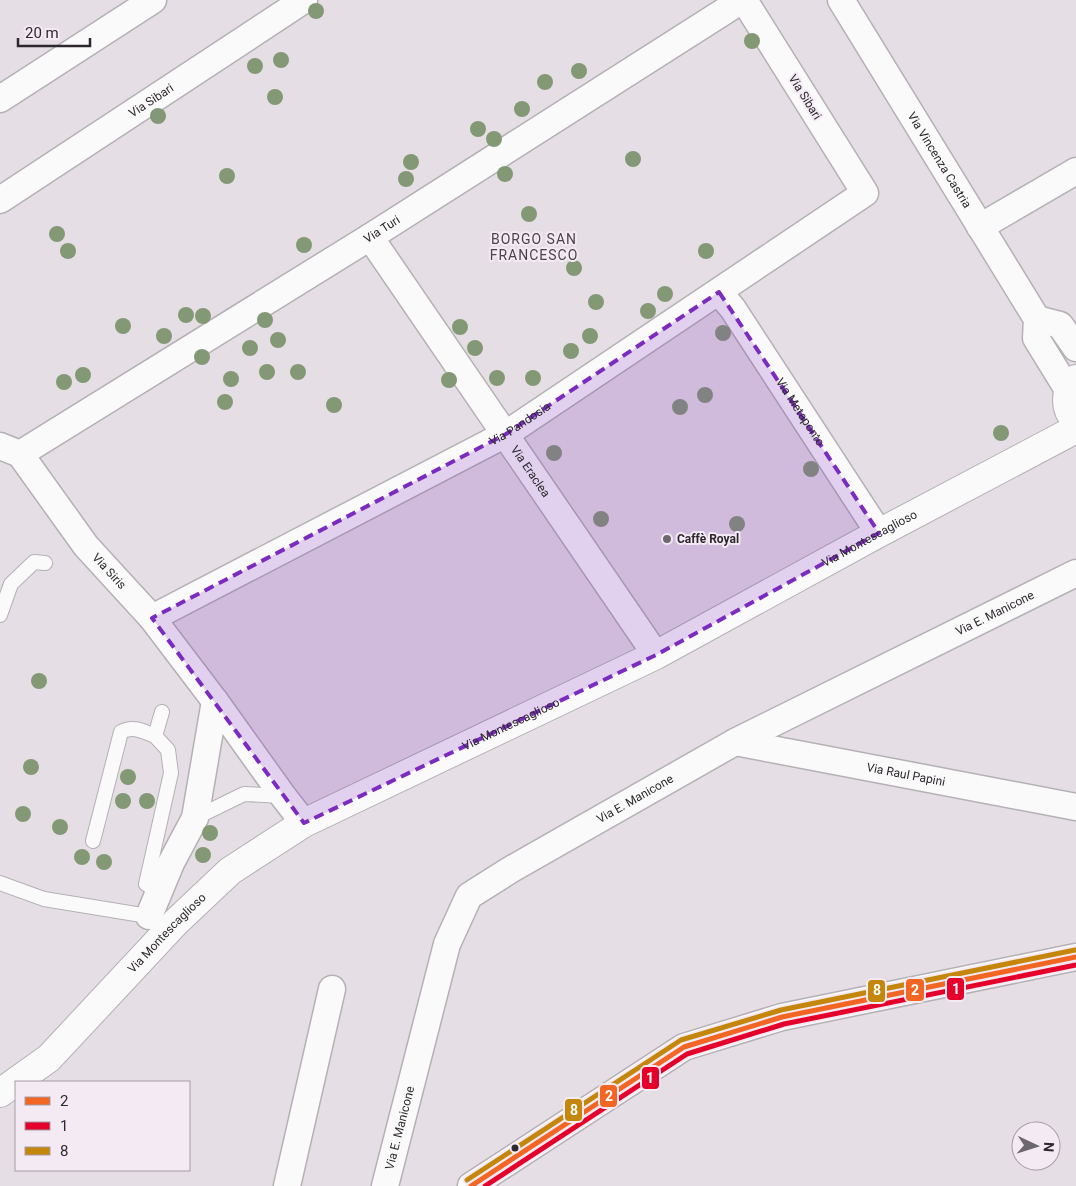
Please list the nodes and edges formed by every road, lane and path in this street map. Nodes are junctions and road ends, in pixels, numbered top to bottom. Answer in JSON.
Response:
{"nodes":[{"id":1,"x":153,"y":0,"type":"edge"},
{"id":2,"x":304,"y":0,"type":"edge"},
{"id":3,"x":743,"y":0,"type":"edge"},
{"id":4,"x":841,"y":0,"type":"edge"},
{"id":5,"x":0,"y":99,"type":"edge"},
{"id":6,"x":1076,"y":171,"type":"edge"},
{"id":7,"x":865,"y":193,"type":"joint"},
{"id":8,"x":0,"y":200,"type":"edge"},
{"id":9,"x":980,"y":227,"type":"junction"},
{"id":10,"x":370,"y":237,"type":"junction"},
{"id":11,"x":719,"y":292,"type":"junction"},
{"id":12,"x":1037,"y":319,"type":"junction"},
{"id":13,"x":1076,"y":348,"type":"edge"},
{"id":14,"x":1072,"y":385,"type":"edge"},
{"id":15,"x":1076,"y":421,"type":"edge"},
{"id":16,"x":1076,"y":429,"type":"edge"},
{"id":17,"x":506,"y":434,"type":"junction"},
{"id":18,"x":10,"y":450,"type":"edge"},
{"id":19,"x":879,"y":533,"type":"junction"},
{"id":20,"x":45,"y":563,"type":"dead end"},
{"id":21,"x":1076,"y":573,"type":"edge"},
{"id":22,"x":0,"y":615,"type":"edge"},
{"id":23,"x":152,"y":618,"type":"junction"},
{"id":24,"x":656,"y":655,"type":"junction"},
{"id":25,"x":215,"y":701,"type":"junction"},
{"id":26,"x":162,"y":712,"type":"dead end"},
{"id":27,"x":156,"y":736,"type":"junction"},
{"id":28,"x":735,"y":742,"type":"junction"},
{"id":29,"x":283,"y":796,"type":"junction"},
{"id":30,"x":1076,"y":807,"type":"edge"},
{"id":31,"x":195,"y":818,"type":"junction"},
{"id":32,"x":304,"y":822,"type":"junction"},
{"id":33,"x":93,"y":841,"type":"dead end"},
{"id":34,"x":0,"y":883,"type":"edge"},
{"id":35,"x":158,"y":892,"type":"junction"},
{"id":36,"x":149,"y":916,"type":"junction"},
{"id":37,"x":176,"y":922,"type":"junction"},
{"id":38,"x":1076,"y":957,"type":"edge"},
{"id":39,"x":332,"y":989,"type":"dead end"},
{"id":40,"x":17,"y":1081,"type":"edge"},
{"id":41,"x":15,"y":1082,"type":"edge"},
{"id":42,"x":0,"y":1093,"type":"edge"},
{"id":43,"x":287,"y":1186,"type":"edge"},
{"id":44,"x":385,"y":1186,"type":"edge"},
{"id":45,"x":470,"y":1186,"type":"edge"}],
"edges":[{"from":1,"to":5,"type":"street"},
{"from":2,"to":8,"type":"street","name":"Via Sibari"},
{"from":3,"to":7,"type":"street","name":"Via Sibari"},
{"from":3,"to":10,"type":"street","name":"Via Turi"},
{"from":4,"to":9,"type":"street","name":"Via Vincenza Castria"},
{"from":6,"to":9,"type":"street"},
{"from":7,"to":11,"type":"street","name":"Via Pandosia"},
{"from":9,"to":12,"type":"street","name":"Via Vincenza Castria"},
{"from":10,"to":17,"type":"street","name":"Via Eraclea"},
{"from":10,"to":18,"type":"street","name":"Via Turi"},
{"from":11,"to":17,"type":"street","name":"Via Pandosia"},
{"from":11,"to":19,"type":"street","name":"Via Metaponto"},
{"from":12,"to":13,"type":"street"},
{"from":12,"to":14,"type":"street","name":"Via Vincenza Castria"},
{"from":14,"to":15,"type":"main road"},
{"from":16,"to":19,"type":"main road","name":"Via Montescaglioso"},
{"from":17,"to":23,"type":"street","name":"Via Pandosia"},
{"from":17,"to":24,"type":"street","name":"Via Eraclea"},
{"from":18,"to":23,"type":"street","name":"Via Siris"},
{"from":19,"to":24,"type":"main road","name":"Via Montescaglioso"},
{"from":20,"to":22,"type":"lane"},
{"from":21,"to":28,"type":"street","name":"Via E. Manicone"},
{"from":23,"to":25,"type":"street","name":"Via Siris"},
{"from":24,"to":32,"type":"main road","name":"Via Montescaglioso"},
{"from":25,"to":29,"type":"street","name":"Via Siris"},
{"from":25,"to":31,"type":"street"},
{"from":26,"to":27,"type":"lane"},
{"from":27,"to":33,"type":"lane"},
{"from":27,"to":35,"type":"lane"},
{"from":28,"to":30,"type":"street","name":"Via Raul Papini"},
{"from":28,"to":44,"type":"street","name":"Via E. Manicone"},
{"from":29,"to":31,"type":"lane"},
{"from":29,"to":32,"type":"street","name":"Via Siris"},
{"from":31,"to":35,"type":"street"},
{"from":32,"to":37,"type":"main road","name":"Via Montescaglioso"},
{"from":34,"to":36,"type":"lane"},
{"from":35,"to":36,"type":"street"},
{"from":36,"to":37,"type":"lane"},
{"from":37,"to":40,"type":"main road","name":"Via Montescaglioso"},
{"from":38,"to":45,"type":"street"},
{"from":39,"to":43,"type":"street"},
{"from":41,"to":42,"type":"main road","name":"Via Montescaglioso"}]}
